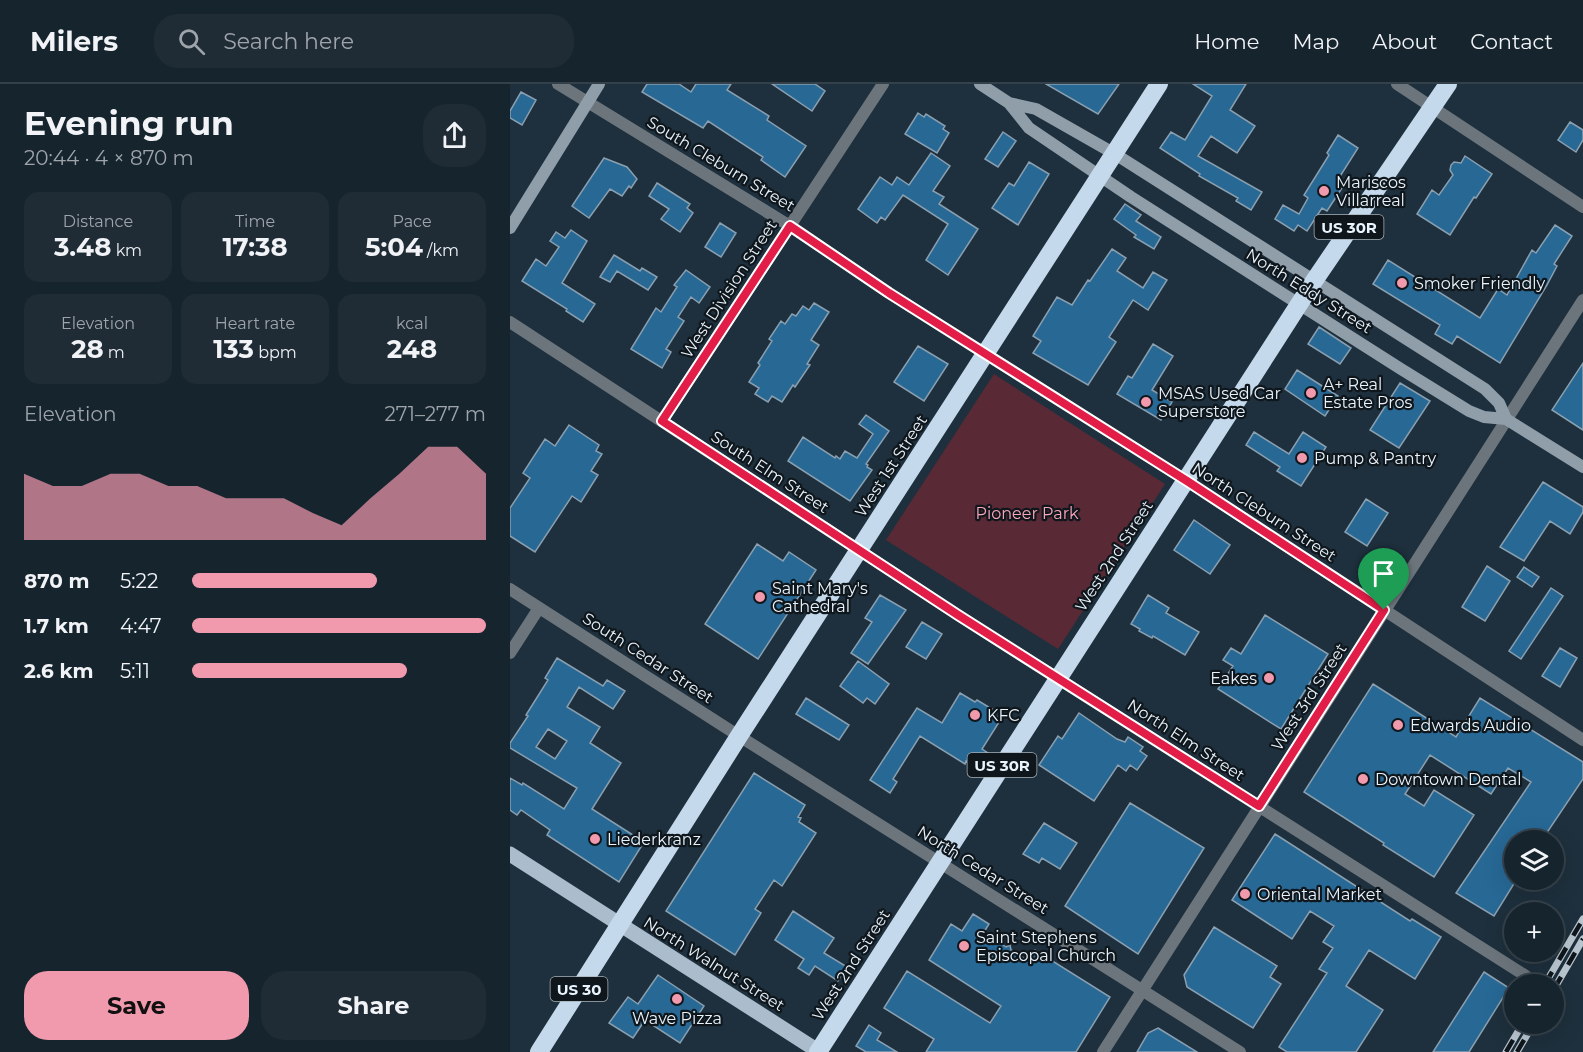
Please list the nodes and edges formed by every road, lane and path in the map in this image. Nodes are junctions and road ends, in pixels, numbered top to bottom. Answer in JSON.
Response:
{"nodes":[{"id":1,"x":558,"y":84,"type":"edge"},
{"id":2,"x":599,"y":84,"type":"edge"},
{"id":3,"x":883,"y":84,"type":"edge"},
{"id":4,"x":980,"y":84,"type":"edge"},
{"id":5,"x":1159,"y":84,"type":"edge"},
{"id":6,"x":1397,"y":84,"type":"edge"},
{"id":7,"x":1448,"y":84,"type":"edge"},
{"id":8,"x":587,"y":103,"type":"junction"},
{"id":9,"x":1009,"y":103,"type":"junction"},
{"id":10,"x":1432,"y":107,"type":"junction"},
{"id":11,"x":1115,"y":154,"type":"junction"},
{"id":12,"x":1101,"y":176,"type":"junction"},
{"id":13,"x":1583,"y":207,"type":"edge"},
{"id":14,"x":790,"y":226,"type":"junction"},
{"id":15,"x":510,"y":228,"type":"edge"},
{"id":16,"x":1314,"y":281,"type":"junction"},
{"id":17,"x":1583,"y":300,"type":"edge"},
{"id":18,"x":1299,"y":304,"type":"junction"},
{"id":19,"x":510,"y":322,"type":"edge"},
{"id":20,"x":987,"y":353,"type":"junction"},
{"id":21,"x":1506,"y":419,"type":"junction"},
{"id":22,"x":662,"y":421,"type":"junction"},
{"id":23,"x":1583,"y":467,"type":"edge"},
{"id":24,"x":1187,"y":481,"type":"junction"},
{"id":25,"x":860,"y":550,"type":"junction"},
{"id":26,"x":515,"y":593,"type":"edge"},
{"id":27,"x":539,"y":608,"type":"junction"},
{"id":28,"x":1384,"y":610,"type":"junction"},
{"id":29,"x":510,"y":653,"type":"edge"},
{"id":30,"x":1058,"y":678,"type":"junction"},
{"id":31,"x":739,"y":736,"type":"junction"},
{"id":32,"x":1583,"y":740,"type":"edge"},
{"id":33,"x":1259,"y":806,"type":"junction"},
{"id":34,"x":510,"y":854,"type":"edge"},
{"id":35,"x":940,"y":862,"type":"junction"},
{"id":36,"x":619,"y":925,"type":"junction"},
{"id":37,"x":1523,"y":974,"type":"edge"},
{"id":38,"x":1142,"y":991,"type":"junction"},
{"id":39,"x":539,"y":1052,"type":"edge"},
{"id":40,"x":819,"y":1052,"type":"edge"},
{"id":41,"x":1103,"y":1052,"type":"edge"},
{"id":42,"x":1240,"y":1052,"type":"edge"}],
"edges":[{"from":1,"to":8,"type":"street","name":"South Cleburn Street"},
{"from":2,"to":8,"type":"main road"},
{"from":3,"to":14,"type":"street","name":"West Division Street"},
{"from":4,"to":9,"type":"main road"},
{"from":5,"to":11,"type":"highway","name":"West 1st Street","number":"US 30"},
{"from":6,"to":10,"type":"street"},
{"from":7,"to":10,"type":"highway","name":"West 2nd Street","number":"US 30R"},
{"from":8,"to":14,"type":"street","name":"South Cleburn Street"},
{"from":8,"to":15,"type":"main road"},
{"from":9,"to":11,"type":"main road","name":"North Eddy Street"},
{"from":9,"to":12,"type":"main road","name":"North Eddy Street"},
{"from":10,"to":13,"type":"street"},
{"from":10,"to":16,"type":"highway","name":"West 2nd Street","number":"US 30R"},
{"from":11,"to":12,"type":"highway","name":"West 1st Street","number":"US 30"},
{"from":11,"to":16,"type":"main road","name":"North Eddy Street"},
{"from":12,"to":18,"type":"main road","name":"North Eddy Street"},
{"from":12,"to":20,"type":"highway","name":"West 1st Street","number":"US 30"},
{"from":14,"to":20,"type":"street","name":"South Cleburn Street"},
{"from":14,"to":22,"type":"street","name":"West Division Street"},
{"from":16,"to":18,"type":"highway","name":"West 2nd Street","number":"US 30R"},
{"from":16,"to":21,"type":"main road","name":"North Eddy Street"},
{"from":17,"to":21,"type":"street","name":"West 3rd Street"},
{"from":18,"to":21,"type":"main road","name":"North Eddy Street"},
{"from":18,"to":24,"type":"highway","name":"West 2nd Street","number":"US 30R"},
{"from":19,"to":22,"type":"street","name":"South Elm Street"},
{"from":20,"to":24,"type":"street","name":"North Cleburn Street"},
{"from":20,"to":25,"type":"highway","name":"West 1st Street","number":"US 30"},
{"from":21,"to":23,"type":"main road","name":"North Eddy Street"},
{"from":21,"to":28,"type":"street","name":"West 3rd Street"},
{"from":22,"to":25,"type":"street","name":"South Elm Street"},
{"from":24,"to":28,"type":"street","name":"North Cleburn Street"},
{"from":24,"to":30,"type":"highway","name":"West 2nd Street","number":"US 30R"},
{"from":25,"to":30,"type":"street","name":"North Elm Street"},
{"from":25,"to":31,"type":"highway","name":"West 1st Street","number":"US 30"},
{"from":26,"to":27,"type":"street","name":"South Cedar Street"},
{"from":27,"to":29,"type":"street"},
{"from":27,"to":31,"type":"street","name":"South Cedar Street"},
{"from":28,"to":32,"type":"street","name":"North Cleburn Street"},
{"from":28,"to":33,"type":"street","name":"West 3rd Street"},
{"from":30,"to":33,"type":"street","name":"North Elm Street"},
{"from":30,"to":35,"type":"highway","name":"West 2nd Street","number":"US 30R"},
{"from":31,"to":35,"type":"street","name":"North Cedar Street"},
{"from":31,"to":36,"type":"highway","name":"West 1st Street","number":"US 30"},
{"from":33,"to":37,"type":"street","name":"North Elm Street"},
{"from":33,"to":38,"type":"street","name":"West 3rd Street"},
{"from":34,"to":36,"type":"main road","name":"North Walnut Street"},
{"from":35,"to":38,"type":"street","name":"North Cedar Street"},
{"from":35,"to":40,"type":"highway","name":"West 2nd Street","number":"US 30R"},
{"from":36,"to":39,"type":"highway","name":"West 1st Street","number":"US 30"},
{"from":36,"to":40,"type":"main road","name":"North Walnut Street"},
{"from":38,"to":41,"type":"street","name":"West 3rd Street"},
{"from":38,"to":42,"type":"street","name":"North Cedar Street"}]}
